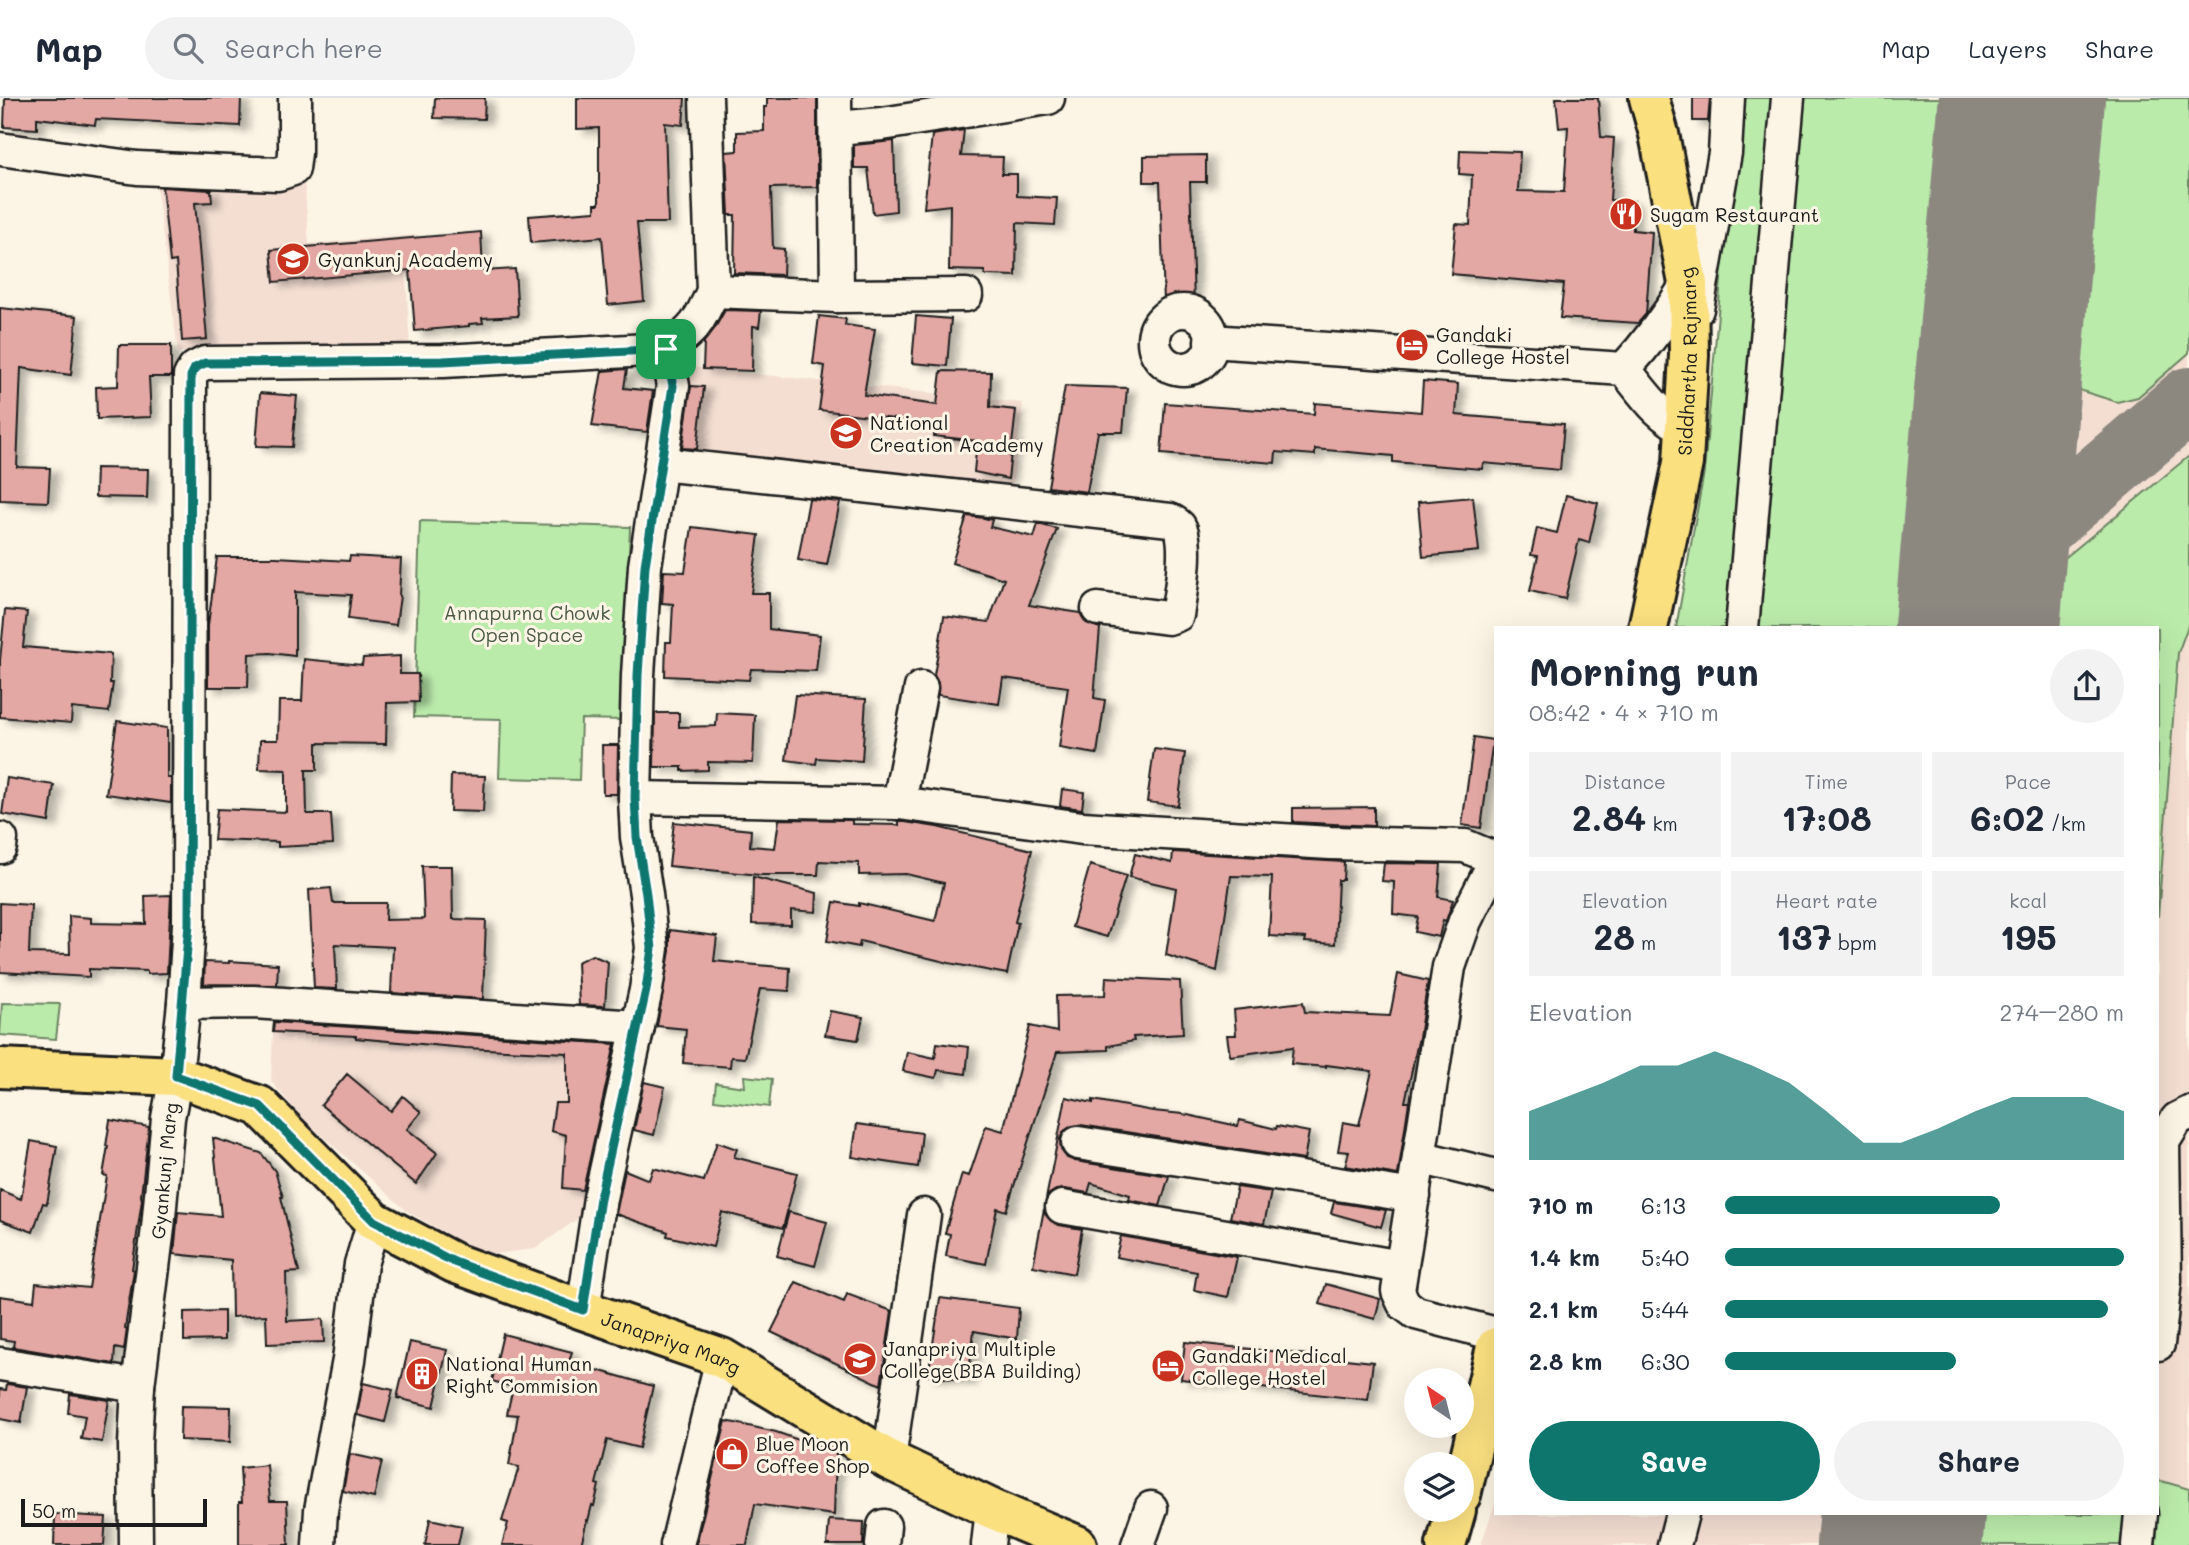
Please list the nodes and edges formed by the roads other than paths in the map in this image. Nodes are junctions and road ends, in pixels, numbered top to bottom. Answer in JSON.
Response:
{"nodes":[{"id":1,"x":295,"y":98,"type":"edge"},
{"id":2,"x":706,"y":98,"type":"edge"},
{"id":3,"x":1048,"y":98,"type":"edge"},
{"id":4,"x":1649,"y":98,"type":"edge"},
{"id":5,"x":1728,"y":98,"type":"edge"},
{"id":6,"x":1788,"y":98,"type":"edge"},
{"id":7,"x":836,"y":113,"type":"edge"},
{"id":8,"x":0,"y":149,"type":"edge"},
{"id":9,"x":1688,"y":283,"type":"junction"},
{"id":10,"x":713,"y":291,"type":"junction"},
{"id":11,"x":965,"y":295,"type":"dead end"},
{"id":12,"x":837,"y":296,"type":"junction"},
{"id":13,"x":1212,"y":341,"type":"dead end"},
{"id":14,"x":666,"y":349,"type":"junction"},
{"id":15,"x":1689,"y":355,"type":"junction"},
{"id":16,"x":1624,"y":369,"type":"junction"},
{"id":17,"x":1686,"y":428,"type":"junction"},
{"id":18,"x":661,"y":464,"type":"junction"},
{"id":19,"x":1098,"y":609,"type":"dead end"},
{"id":20,"x":1648,"y":626,"type":"edge"},
{"id":21,"x":1742,"y":626,"type":"edge"},
{"id":22,"x":921,"y":688,"type":"dead end"},
{"id":23,"x":635,"y":798,"type":"junction"},
{"id":24,"x":899,"y":803,"type":"junction"},
{"id":25,"x":1,"y":839,"type":"edge"},
{"id":26,"x":0,"y":847,"type":"edge"},
{"id":27,"x":1494,"y":858,"type":"edge"},
{"id":28,"x":1494,"y":863,"type":"edge"},
{"id":29,"x":184,"y":1003,"type":"junction"},
{"id":30,"x":638,"y":1027,"type":"junction"},
{"id":31,"x":0,"y":1068,"type":"edge"},
{"id":32,"x":176,"y":1076,"type":"junction"},
{"id":33,"x":2189,"y":1113,"type":"edge"},
{"id":34,"x":1077,"y":1143,"type":"dead end"},
{"id":35,"x":1419,"y":1157,"type":"junction"},
{"id":36,"x":1494,"y":1176,"type":"edge"},
{"id":37,"x":1414,"y":1196,"type":"junction"},
{"id":38,"x":1062,"y":1207,"type":"dead end"},
{"id":39,"x":924,"y":1215,"type":"dead end"},
{"id":40,"x":374,"y":1221,"type":"junction"},
{"id":41,"x":1401,"y":1267,"type":"junction"},
{"id":42,"x":583,"y":1310,"type":"junction"},
{"id":43,"x":1494,"y":1333,"type":"edge"},
{"id":44,"x":2159,"y":1335,"type":"edge"},
{"id":45,"x":1494,"y":1355,"type":"edge"},
{"id":46,"x":722,"y":1358,"type":"junction"},
{"id":47,"x":0,"y":1364,"type":"edge"},
{"id":48,"x":138,"y":1386,"type":"junction"},
{"id":49,"x":1471,"y":1452,"type":"edge"},
{"id":50,"x":889,"y":1460,"type":"junction"},
{"id":51,"x":1150,"y":1508,"type":"dead end"},
{"id":52,"x":1682,"y":1515,"type":"edge"},
{"id":53,"x":2141,"y":1515,"type":"edge"},
{"id":54,"x":1453,"y":1522,"type":"edge"},
{"id":55,"x":990,"y":1527,"type":"edge"},
{"id":56,"x":136,"y":1545,"type":"edge"},
{"id":57,"x":319,"y":1545,"type":"edge"},
{"id":58,"x":677,"y":1545,"type":"edge"},
{"id":59,"x":1077,"y":1545,"type":"edge"},
{"id":60,"x":1138,"y":1545,"type":"edge"},
{"id":61,"x":1446,"y":1545,"type":"edge"},
{"id":62,"x":1674,"y":1545,"type":"edge"},
{"id":63,"x":2137,"y":1545,"type":"edge"}],
"edges":[{"from":1,"to":8,"type":"street"},
{"from":2,"to":10,"type":"street"},
{"from":3,"to":7,"type":"street"},
{"from":4,"to":9,"type":"main road","name":"Siddhartha Rajmarg"},
{"from":5,"to":15,"type":"street"},
{"from":6,"to":21,"type":"street"},
{"from":7,"to":12,"type":"street"},
{"from":9,"to":15,"type":"main road","name":"Siddhartha Rajmarg"},
{"from":9,"to":16,"type":"street"},
{"from":10,"to":12,"type":"street"},
{"from":10,"to":14,"type":"street"},
{"from":11,"to":12,"type":"street"},
{"from":13,"to":16,"type":"street"},
{"from":14,"to":18,"type":"street"},
{"from":14,"to":29,"type":"street","name":"Gyankunj Marg"},
{"from":15,"to":17,"type":"main road","name":"Siddhartha Rajmarg"},
{"from":16,"to":17,"type":"street"},
{"from":17,"to":20,"type":"main road","name":"Siddhartha Rajmarg"},
{"from":18,"to":19,"type":"street"},
{"from":18,"to":23,"type":"street"},
{"from":22,"to":24,"type":"street"},
{"from":23,"to":24,"type":"street"},
{"from":23,"to":30,"type":"street"},
{"from":24,"to":27,"type":"street"},
{"from":25,"to":26,"type":"street"},
{"from":28,"to":35,"type":"street"},
{"from":29,"to":30,"type":"street"},
{"from":29,"to":32,"type":"street","name":"Gyankunj Marg"},
{"from":30,"to":42,"type":"street"},
{"from":31,"to":32,"type":"main road","name":"Janapriya Marg"},
{"from":32,"to":40,"type":"main road","name":"Janapriya Marg"},
{"from":32,"to":48,"type":"street","name":"Gyankunj Marg"},
{"from":33,"to":44,"type":"street"},
{"from":34,"to":37,"type":"street"},
{"from":35,"to":36,"type":"street"},
{"from":35,"to":37,"type":"street"},
{"from":37,"to":41,"type":"street"},
{"from":38,"to":41,"type":"street"},
{"from":39,"to":50,"type":"street"},
{"from":40,"to":42,"type":"main road","name":"Janapriya Marg"},
{"from":40,"to":57,"type":"street"},
{"from":41,"to":43,"type":"street"},
{"from":42,"to":46,"type":"main road","name":"Janapriya Marg"},
{"from":45,"to":49,"type":"main road"},
{"from":46,"to":50,"type":"main road","name":"Janapriya Marg"},
{"from":46,"to":58,"type":"street"},
{"from":47,"to":48,"type":"street"},
{"from":48,"to":56,"type":"street","name":"Gyankunj Marg"},
{"from":50,"to":55,"type":"main road","name":"Janapriya Marg"},
{"from":51,"to":60,"type":"street"},
{"from":52,"to":62,"type":"street"},
{"from":53,"to":63,"type":"street"},
{"from":54,"to":61,"type":"main road"},
{"from":55,"to":59,"type":"main road","name":"Janapriya Marg"}]}
